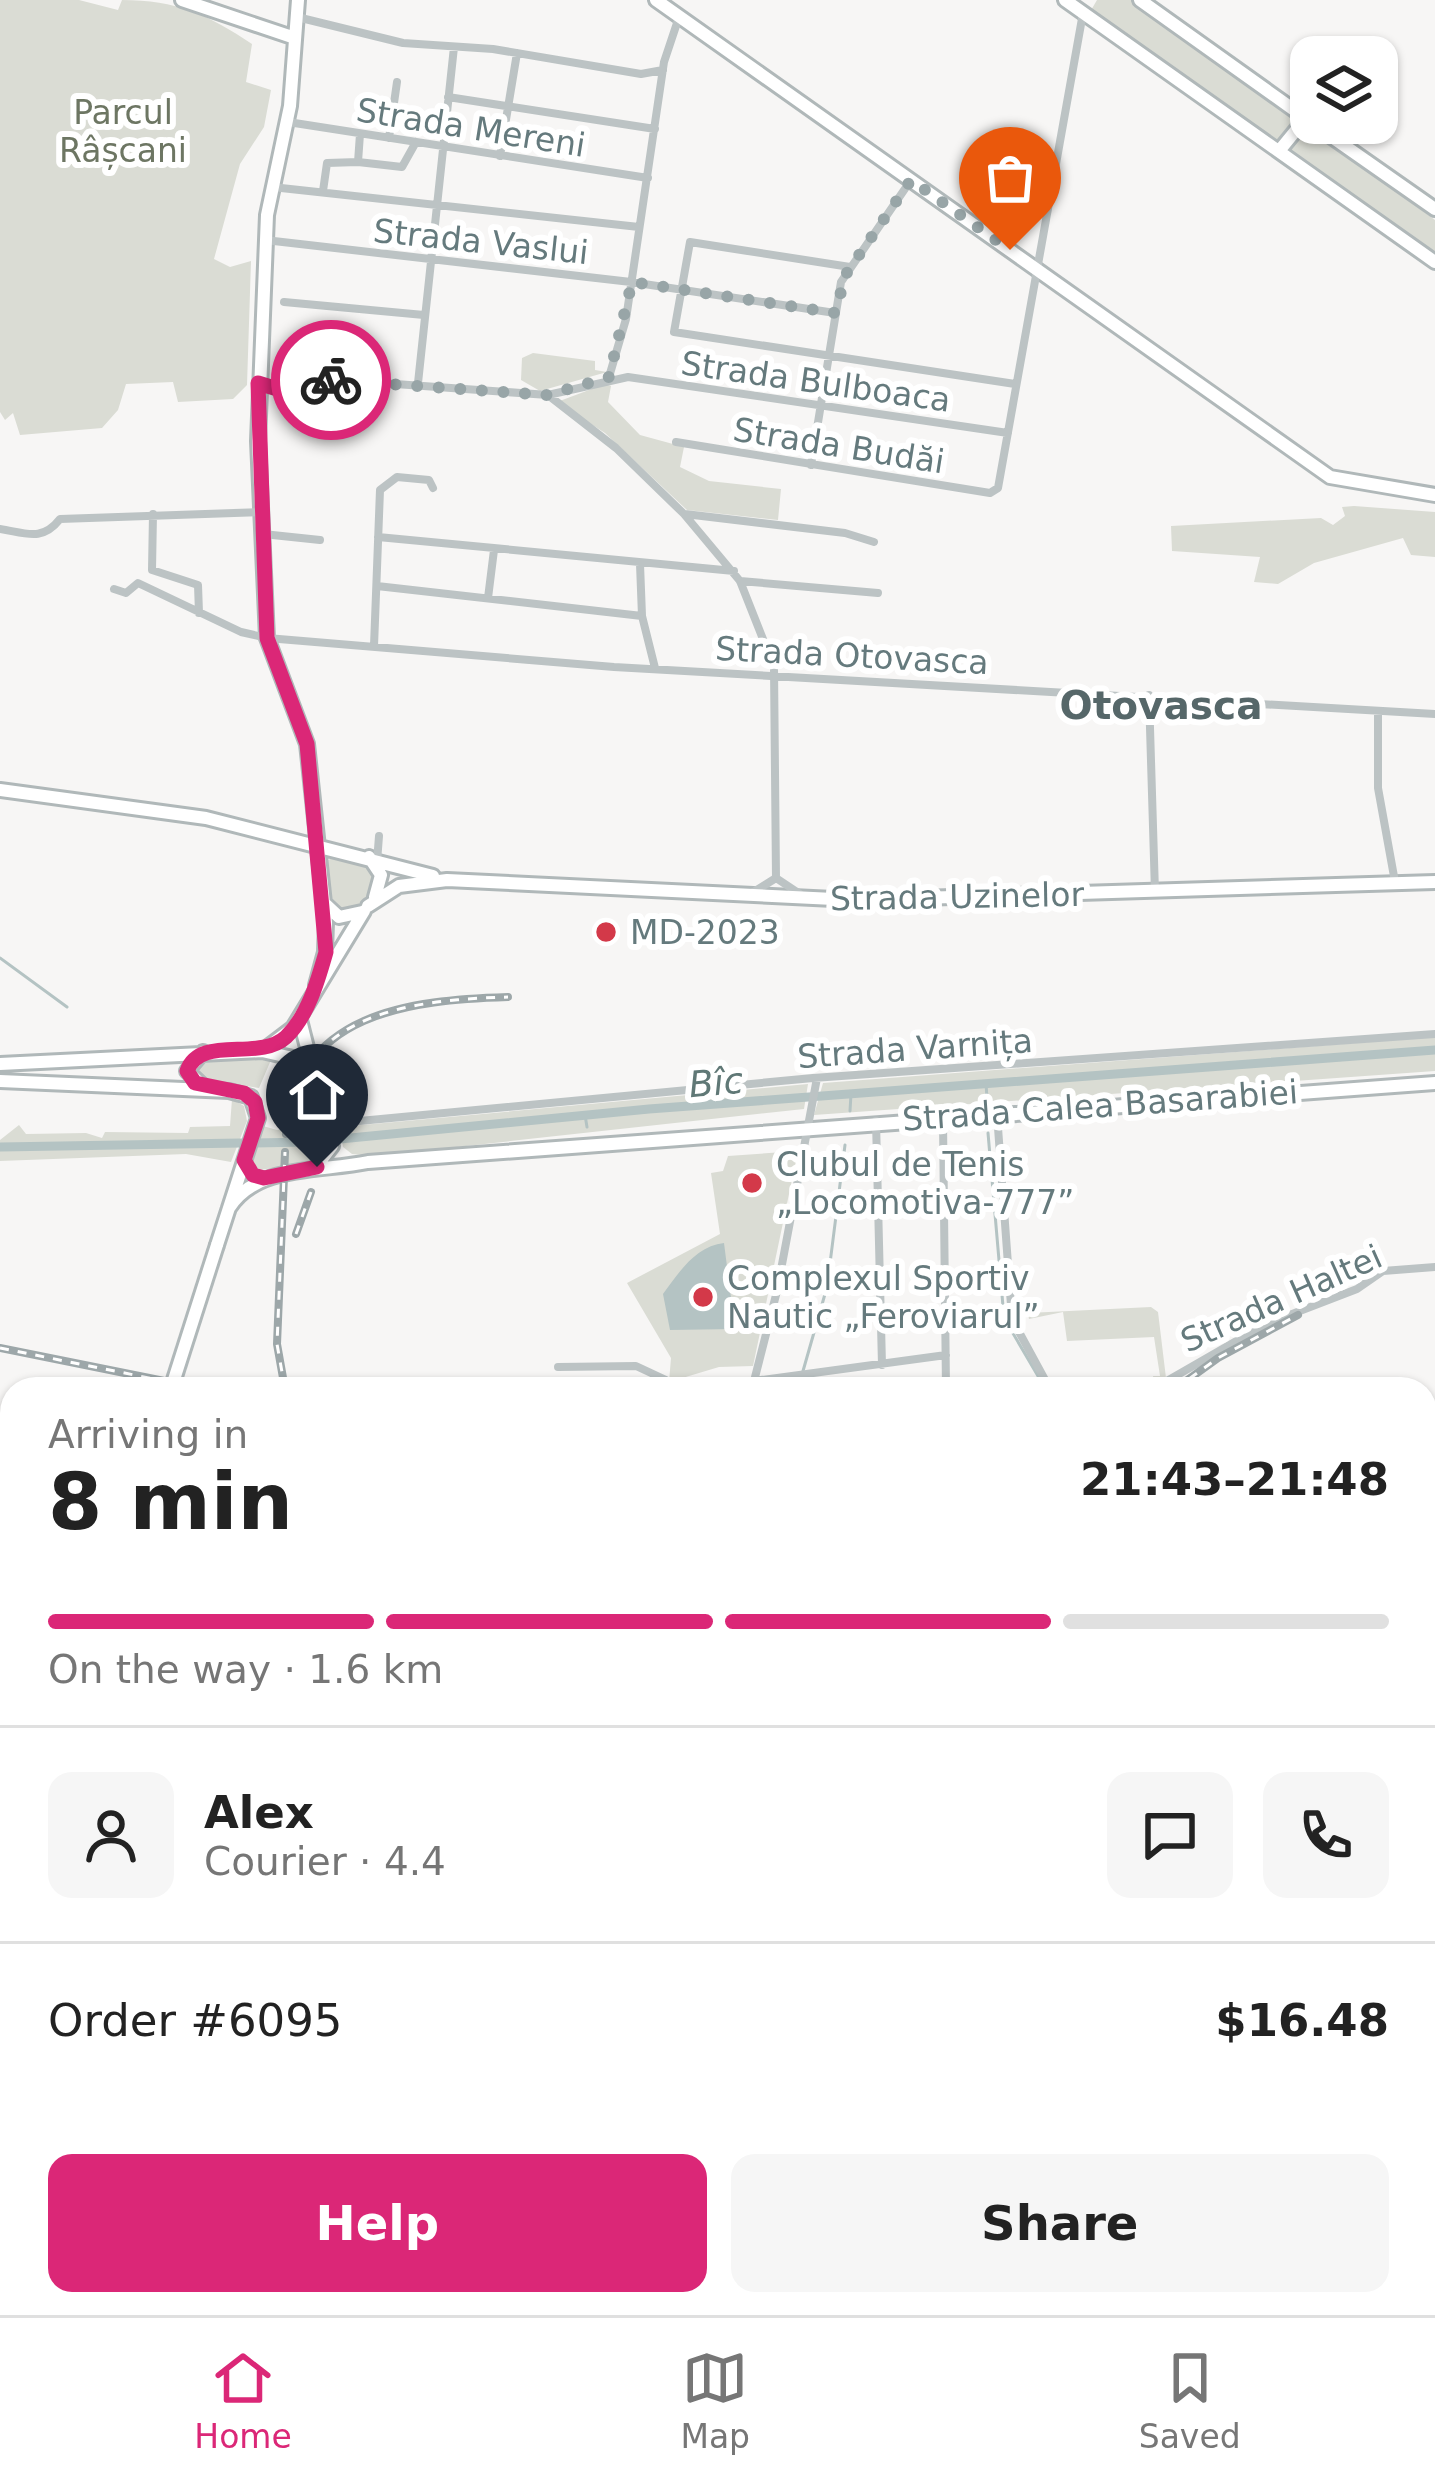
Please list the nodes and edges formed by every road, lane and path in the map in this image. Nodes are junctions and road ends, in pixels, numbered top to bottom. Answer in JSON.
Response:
{"nodes":[{"id":1,"x":182,"y":0,"type":"edge"},
{"id":2,"x":298,"y":0,"type":"edge"},
{"id":3,"x":656,"y":0,"type":"edge"},
{"id":4,"x":1065,"y":0,"type":"edge"},
{"id":5,"x":1094,"y":0,"type":"edge"},
{"id":6,"x":1140,"y":0,"type":"edge"},
{"id":7,"x":678,"y":10,"type":"edge"},
{"id":8,"x":1083,"y":13,"type":"junction"},
{"id":9,"x":296,"y":17,"type":"junction"},
{"id":10,"x":295,"y":38,"type":"junction"},
{"id":11,"x":454,"y":46,"type":"junction"},
{"id":12,"x":517,"y":53,"type":"junction"},
{"id":13,"x":663,"y":70,"type":"junction"},
{"id":14,"x":397,"y":82,"type":"dead end"},
{"id":15,"x":448,"y":97,"type":"junction"},
{"id":16,"x":509,"y":107,"type":"junction"},
{"id":17,"x":1290,"y":107,"type":"edge"},
{"id":18,"x":287,"y":122,"type":"junction"},
{"id":19,"x":655,"y":129,"type":"junction"},
{"id":20,"x":360,"y":134,"type":"junction"},
{"id":21,"x":389,"y":138,"type":"junction"},
{"id":22,"x":1290,"y":141,"type":"edge"},
{"id":23,"x":416,"y":142,"type":"junction"},
{"id":24,"x":1343,"y":144,"type":"edge"},
{"id":25,"x":442,"y":146,"type":"junction"},
{"id":26,"x":1279,"y":152,"type":"junction"},
{"id":27,"x":500,"y":156,"type":"junction"},
{"id":28,"x":358,"y":162,"type":"junction"},
{"id":29,"x":648,"y":178,"type":"junction"},
{"id":30,"x":911,"y":180,"type":"junction"},
{"id":31,"x":272,"y":187,"type":"junction"},
{"id":32,"x":323,"y":192,"type":"junction"},
{"id":33,"x":436,"y":205,"type":"junction"},
{"id":34,"x":1435,"y":209,"type":"edge"},
{"id":35,"x":639,"y":227,"type":"junction"},
{"id":36,"x":265,"y":240,"type":"junction"},
{"id":37,"x":429,"y":260,"type":"junction"},
{"id":38,"x":1435,"y":262,"type":"edge"},
{"id":39,"x":850,"y":267,"type":"junction"},
{"id":40,"x":1036,"y":269,"type":"junction"},
{"id":41,"x":632,"y":282,"type":"junction"},
{"id":42,"x":680,"y":289,"type":"junction"},
{"id":43,"x":284,"y":302,"type":"dead end"},
{"id":44,"x":835,"y":313,"type":"junction"},
{"id":45,"x":424,"y":315,"type":"junction"},
{"id":46,"x":828,"y":356,"type":"junction"},
{"id":47,"x":609,"y":377,"type":"junction"},
{"id":48,"x":258,"y":383,"type":"junction"},
{"id":49,"x":418,"y":383,"type":"junction"},
{"id":50,"x":1015,"y":384,"type":"junction"},
{"id":51,"x":548,"y":395,"type":"junction"},
{"id":52,"x":820,"y":407,"type":"junction"},
{"id":53,"x":1008,"y":433,"type":"junction"},
{"id":54,"x":676,"y":442,"type":"dead end"},
{"id":55,"x":811,"y":465,"type":"junction"},
{"id":56,"x":433,"y":488,"type":"dead end"},
{"id":57,"x":1435,"y":495,"type":"edge"},
{"id":58,"x":261,"y":512,"type":"junction"},
{"id":59,"x":153,"y":514,"type":"junction"},
{"id":60,"x":684,"y":514,"type":"junction"},
{"id":61,"x":0,"y":529,"type":"edge"},
{"id":62,"x":262,"y":535,"type":"junction"},
{"id":63,"x":378,"y":537,"type":"junction"},
{"id":64,"x":320,"y":540,"type":"dead end"},
{"id":65,"x":874,"y":542,"type":"dead end"},
{"id":66,"x":494,"y":550,"type":"junction"},
{"id":67,"x":640,"y":564,"type":"junction"},
{"id":68,"x":738,"y":576,"type":"junction"},
{"id":69,"x":377,"y":586,"type":"junction"},
{"id":70,"x":114,"y":589,"type":"dead end"},
{"id":71,"x":878,"y":592,"type":"dead end"},
{"id":72,"x":488,"y":598,"type":"junction"},
{"id":73,"x":199,"y":613,"type":"junction"},
{"id":74,"x":642,"y":616,"type":"junction"},
{"id":75,"x":267,"y":638,"type":"junction"},
{"id":76,"x":284,"y":640,"type":"junction"},
{"id":77,"x":374,"y":646,"type":"junction"},
{"id":78,"x":655,"y":668,"type":"junction"},
{"id":79,"x":774,"y":675,"type":"junction"},
{"id":80,"x":1149,"y":695,"type":"junction"},
{"id":81,"x":291,"y":701,"type":"junction"},
{"id":82,"x":1378,"y":711,"type":"junction"},
{"id":83,"x":1435,"y":714,"type":"edge"},
{"id":84,"x":0,"y":790,"type":"edge"},
{"id":85,"x":313,"y":814,"type":"junction"},
{"id":86,"x":379,"y":836,"type":"dead end"},
{"id":87,"x":295,"y":838,"type":"junction"},
{"id":88,"x":313,"y":842,"type":"junction"},
{"id":89,"x":342,"y":850,"type":"junction"},
{"id":90,"x":372,"y":858,"type":"junction"},
{"id":91,"x":315,"y":861,"type":"junction"},
{"id":92,"x":318,"y":877,"type":"junction"},
{"id":93,"x":776,"y":878,"type":"junction"},
{"id":94,"x":447,"y":880,"type":"junction"},
{"id":95,"x":1435,"y":882,"type":"edge"},
{"id":96,"x":1396,"y":884,"type":"junction"},
{"id":97,"x":1155,"y":894,"type":"junction"},
{"id":98,"x":321,"y":895,"type":"junction"},
{"id":99,"x":749,"y":895,"type":"junction"},
{"id":100,"x":808,"y":898,"type":"junction"},
{"id":101,"x":366,"y":908,"type":"junction"},
{"id":102,"x":316,"y":985,"type":"junction"},
{"id":103,"x":300,"y":1018,"type":"junction"},
{"id":104,"x":1435,"y":1034,"type":"edge"},
{"id":105,"x":262,"y":1051,"type":"junction"},
{"id":106,"x":205,"y":1052,"type":"junction"},
{"id":107,"x":41,"y":1061,"type":"junction"},
{"id":108,"x":0,"y":1064,"type":"edge"},
{"id":109,"x":816,"y":1080,"type":"junction"},
{"id":110,"x":0,"y":1081,"type":"edge"},
{"id":111,"x":315,"y":1081,"type":"junction"},
{"id":112,"x":1435,"y":1082,"type":"edge"},
{"id":113,"x":44,"y":1083,"type":"junction"},
{"id":114,"x":214,"y":1091,"type":"junction"},
{"id":115,"x":997,"y":1112,"type":"junction"},
{"id":116,"x":943,"y":1116,"type":"junction"},
{"id":117,"x":876,"y":1121,"type":"junction"},
{"id":118,"x":807,"y":1126,"type":"junction"},
{"id":119,"x":330,"y":1136,"type":"junction"},
{"id":120,"x":244,"y":1160,"type":"junction"},
{"id":121,"x":368,"y":1162,"type":"junction"},
{"id":122,"x":309,"y":1171,"type":"junction"},
{"id":123,"x":264,"y":1178,"type":"junction"},
{"id":124,"x":229,"y":1208,"type":"junction"},
{"id":125,"x":1435,"y":1267,"type":"edge"},
{"id":126,"x":946,"y":1355,"type":"junction"},
{"id":127,"x":882,"y":1365,"type":"junction"},
{"id":128,"x":558,"y":1367,"type":"dead end"},
{"id":129,"x":175,"y":1377,"type":"edge"},
{"id":130,"x":654,"y":1377,"type":"edge"},
{"id":131,"x":755,"y":1377,"type":"edge"},
{"id":132,"x":805,"y":1377,"type":"edge"},
{"id":133,"x":946,"y":1377,"type":"edge"},
{"id":134,"x":1043,"y":1377,"type":"edge"},
{"id":135,"x":1169,"y":1377,"type":"edge"}],
"edges":[{"from":1,"to":10,"type":"main road"},
{"from":2,"to":9,"type":"main road"},
{"from":3,"to":7,"type":"main road"},
{"from":4,"to":8,"type":"main road"},
{"from":5,"to":8,"type":"main road"},
{"from":6,"to":17,"type":"main road"},
{"from":7,"to":13,"type":"street"},
{"from":7,"to":30,"type":"main road"},
{"from":8,"to":26,"type":"main road"},
{"from":8,"to":40,"type":"street"},
{"from":9,"to":10,"type":"main road"},
{"from":9,"to":11,"type":"street"},
{"from":10,"to":18,"type":"main road"},
{"from":11,"to":12,"type":"street"},
{"from":11,"to":15,"type":"street"},
{"from":12,"to":13,"type":"street"},
{"from":12,"to":16,"type":"street"},
{"from":13,"to":19,"type":"street"},
{"from":14,"to":21,"type":"street"},
{"from":15,"to":16,"type":"street"},
{"from":15,"to":25,"type":"street"},
{"from":16,"to":19,"type":"street"},
{"from":16,"to":27,"type":"street"},
{"from":18,"to":20,"type":"street","name":"Strada Mereni"},
{"from":18,"to":31,"type":"main road"},
{"from":19,"to":29,"type":"street"},
{"from":20,"to":21,"type":"street","name":"Strada Mereni"},
{"from":20,"to":28,"type":"street"},
{"from":21,"to":23,"type":"street","name":"Strada Mereni"},
{"from":22,"to":26,"type":"main road"},
{"from":23,"to":25,"type":"street","name":"Strada Mereni"},
{"from":23,"to":28,"type":"street"},
{"from":24,"to":34,"type":"main road"},
{"from":25,"to":27,"type":"street","name":"Strada Mereni"},
{"from":25,"to":33,"type":"street"},
{"from":26,"to":38,"type":"main road"},
{"from":27,"to":29,"type":"street","name":"Strada Mereni"},
{"from":28,"to":32,"type":"street"},
{"from":29,"to":35,"type":"street"},
{"from":30,"to":39,"type":"street"},
{"from":30,"to":40,"type":"main road"},
{"from":31,"to":32,"type":"street"},
{"from":31,"to":36,"type":"main road"},
{"from":32,"to":33,"type":"street"},
{"from":33,"to":35,"type":"street"},
{"from":33,"to":37,"type":"street"},
{"from":35,"to":41,"type":"street"},
{"from":36,"to":37,"type":"street","name":"Strada Vaslui"},
{"from":36,"to":48,"type":"main road"},
{"from":37,"to":41,"type":"street","name":"Strada Vaslui"},
{"from":37,"to":45,"type":"street"},
{"from":39,"to":42,"type":"street"},
{"from":39,"to":44,"type":"street"},
{"from":40,"to":50,"type":"street"},
{"from":40,"to":57,"type":"main road"},
{"from":41,"to":42,"type":"street","name":"Strada Vaslui"},
{"from":41,"to":47,"type":"street"},
{"from":42,"to":44,"type":"street","name":"Strada Vaslui"},
{"from":42,"to":46,"type":"street"},
{"from":43,"to":45,"type":"street"},
{"from":44,"to":46,"type":"street"},
{"from":45,"to":49,"type":"street"},
{"from":46,"to":50,"type":"street"},
{"from":46,"to":52,"type":"street"},
{"from":47,"to":51,"type":"street","name":"Strada Bulboaca"},
{"from":47,"to":52,"type":"street","name":"Strada Bulboaca"},
{"from":48,"to":49,"type":"street"},
{"from":48,"to":58,"type":"main road"},
{"from":49,"to":51,"type":"street"},
{"from":50,"to":53,"type":"street"},
{"from":51,"to":60,"type":"street"},
{"from":52,"to":53,"type":"street","name":"Strada Bulboaca"},
{"from":52,"to":55,"type":"street"},
{"from":53,"to":55,"type":"street","name":"Strada Budăi"},
{"from":54,"to":55,"type":"street","name":"Strada Budăi"},
{"from":56,"to":63,"type":"street"},
{"from":58,"to":59,"type":"street"},
{"from":58,"to":62,"type":"main road"},
{"from":59,"to":61,"type":"street"},
{"from":59,"to":73,"type":"street"},
{"from":60,"to":65,"type":"street"},
{"from":60,"to":68,"type":"street"},
{"from":62,"to":64,"type":"street"},
{"from":62,"to":75,"type":"main road"},
{"from":63,"to":66,"type":"street"},
{"from":63,"to":69,"type":"street"},
{"from":66,"to":67,"type":"street"},
{"from":66,"to":72,"type":"street"},
{"from":67,"to":68,"type":"street"},
{"from":67,"to":74,"type":"street"},
{"from":68,"to":71,"type":"street"},
{"from":68,"to":79,"type":"street"},
{"from":69,"to":72,"type":"street"},
{"from":69,"to":77,"type":"street"},
{"from":70,"to":73,"type":"street","name":"Strada Otovasca"},
{"from":72,"to":74,"type":"street"},
{"from":73,"to":75,"type":"street","name":"Strada Otovasca"},
{"from":74,"to":78,"type":"street"},
{"from":75,"to":76,"type":"street","name":"Strada Otovasca"},
{"from":75,"to":81,"type":"main road"},
{"from":76,"to":77,"type":"street","name":"Strada Otovasca"},
{"from":76,"to":81,"type":"main road"},
{"from":77,"to":78,"type":"street","name":"Strada Otovasca"},
{"from":78,"to":79,"type":"street","name":"Strada Otovasca"},
{"from":79,"to":80,"type":"street","name":"Strada Otovasca"},
{"from":79,"to":93,"type":"street"},
{"from":80,"to":82,"type":"street","name":"Strada Otovasca"},
{"from":80,"to":97,"type":"street"},
{"from":81,"to":85,"type":"main road"},
{"from":82,"to":83,"type":"street","name":"Strada Otovasca"},
{"from":82,"to":96,"type":"street"},
{"from":84,"to":87,"type":"main road","name":"Strada Uzinelor"},
{"from":85,"to":87,"type":"main road"},
{"from":85,"to":88,"type":"main road"},
{"from":85,"to":89,"type":"main road"},
{"from":86,"to":90,"type":"street"},
{"from":87,"to":88,"type":"main road","name":"Strada Uzinelor"},
{"from":87,"to":91,"type":"main road"},
{"from":88,"to":89,"type":"main road","name":"Strada Uzinelor"},
{"from":88,"to":91,"type":"main road"},
{"from":89,"to":90,"type":"main road","name":"Strada Uzinelor"},
{"from":89,"to":92,"type":"main road"},
{"from":90,"to":94,"type":"main road","name":"Strada Uzinelor"},
{"from":90,"to":101,"type":"main road"},
{"from":91,"to":92,"type":"main road"},
{"from":92,"to":98,"type":"main road"},
{"from":93,"to":99,"type":"street"},
{"from":93,"to":100,"type":"street"},
{"from":94,"to":99,"type":"main road","name":"Strada Uzinelor"},
{"from":94,"to":101,"type":"main road","name":"Strada Uzinelor"},
{"from":95,"to":96,"type":"main road","name":"Strada Uzinelor"},
{"from":96,"to":97,"type":"main road","name":"Strada Uzinelor"},
{"from":97,"to":100,"type":"main road","name":"Strada Uzinelor"},
{"from":98,"to":101,"type":"main road"},
{"from":98,"to":102,"type":"main road"},
{"from":99,"to":100,"type":"main road","name":"Strada Uzinelor"},
{"from":101,"to":102,"type":"main road"},
{"from":102,"to":103,"type":"main road"},
{"from":103,"to":105,"type":"main road"},
{"from":103,"to":111,"type":"main road"},
{"from":104,"to":109,"type":"street","name":"Strada Varnița"},
{"from":105,"to":106,"type":"main road"},
{"from":105,"to":111,"type":"main road"},
{"from":106,"to":107,"type":"main road"},
{"from":106,"to":114,"type":"main road"},
{"from":107,"to":108,"type":"main road"},
{"from":107,"to":113,"type":"main road"},
{"from":109,"to":118,"type":"street"},
{"from":109,"to":119,"type":"street","name":"Strada Varnița"},
{"from":110,"to":113,"type":"main road"},
{"from":111,"to":119,"type":"main road"},
{"from":112,"to":115,"type":"main road","name":"Strada Calea Basarabiei"},
{"from":113,"to":114,"type":"main road"},
{"from":114,"to":120,"type":"main road"},
{"from":115,"to":116,"type":"main road","name":"Strada Calea Basarabiei"},
{"from":115,"to":134,"type":"street"},
{"from":116,"to":117,"type":"main road","name":"Strada Calea Basarabiei"},
{"from":116,"to":126,"type":"street"},
{"from":117,"to":118,"type":"main road","name":"Strada Calea Basarabiei"},
{"from":117,"to":127,"type":"street"},
{"from":118,"to":121,"type":"main road","name":"Strada Calea Basarabiei"},
{"from":118,"to":131,"type":"street"},
{"from":119,"to":121,"type":"main road"},
{"from":119,"to":122,"type":"main road"},
{"from":120,"to":123,"type":"main road"},
{"from":120,"to":124,"type":"main road"},
{"from":121,"to":122,"type":"main road","name":"Strada Calea Basarabiei"},
{"from":122,"to":123,"type":"main road","name":"Strada Calea Basarabiei"},
{"from":123,"to":124,"type":"main road"},
{"from":124,"to":129,"type":"main road","bridge":true},
{"from":125,"to":135,"type":"street","name":"Strada Haltei"},
{"from":126,"to":127,"type":"street"},
{"from":126,"to":133,"type":"street"},
{"from":127,"to":132,"type":"street"},
{"from":128,"to":130,"type":"street"}]}
